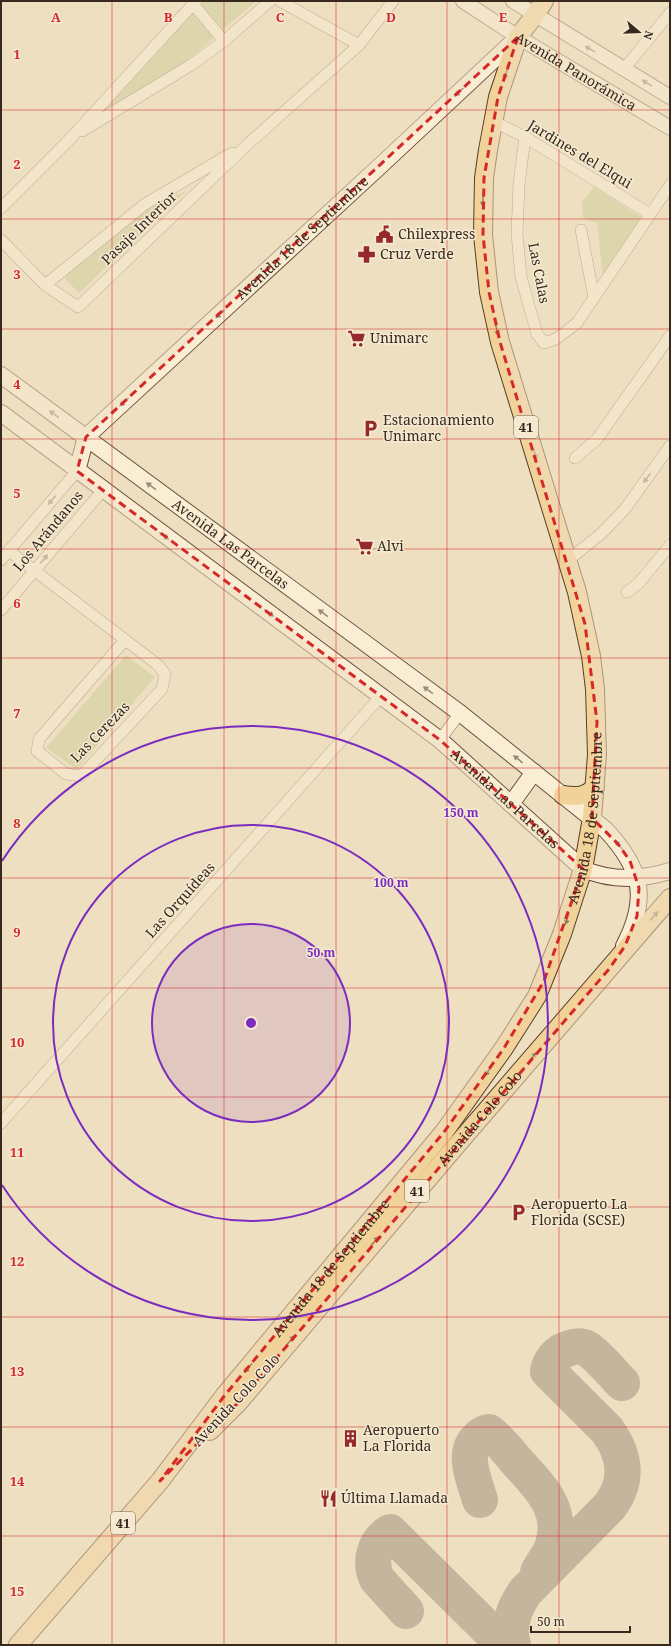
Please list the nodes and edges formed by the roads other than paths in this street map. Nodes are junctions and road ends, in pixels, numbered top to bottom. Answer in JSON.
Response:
{"nodes":[{"id":1,"x":270,"y":1,"type":"edge"},
{"id":2,"x":280,"y":1,"type":"edge"},
{"id":3,"x":394,"y":1,"type":"edge"},
{"id":4,"x":463,"y":1,"type":"edge"},
{"id":5,"x":513,"y":1,"type":"edge"},
{"id":6,"x":195,"y":2,"type":"edge"},
{"id":7,"x":540,"y":8,"type":"edge"},
{"id":8,"x":670,"y":13,"type":"edge"},
{"id":9,"x":518,"y":37,"type":"junction"},
{"id":10,"x":224,"y":41,"type":"junction"},
{"id":11,"x":359,"y":45,"type":"junction"},
{"id":12,"x":624,"y":69,"type":"junction"},
{"id":13,"x":670,"y":97,"type":"edge"},
{"id":14,"x":493,"y":121,"type":"junction"},
{"id":15,"x":670,"y":128,"type":"edge"},
{"id":16,"x":525,"y":137,"type":"junction"},
{"id":17,"x":69,"y":140,"type":"junction"},
{"id":18,"x":249,"y":143,"type":"junction"},
{"id":19,"x":670,"y":185,"type":"edge"},
{"id":20,"x":1,"y":208,"type":"edge"},
{"id":21,"x":650,"y":214,"type":"junction"},
{"id":22,"x":580,"y":230,"type":"dead end"},
{"id":23,"x":1,"y":240,"type":"edge"},
{"id":24,"x":45,"y":285,"type":"junction"},
{"id":25,"x":594,"y":298,"type":"junction"},
{"id":26,"x":670,"y":336,"type":"edge"},
{"id":27,"x":1,"y":375,"type":"edge"},
{"id":28,"x":1,"y":413,"type":"edge"},
{"id":29,"x":86,"y":437,"type":"junction"},
{"id":30,"x":670,"y":446,"type":"edge"},
{"id":31,"x":575,"y":458,"type":"dead end"},
{"id":32,"x":77,"y":471,"type":"junction"},
{"id":33,"x":103,"y":490,"type":"junction"},
{"id":34,"x":670,"y":545,"type":"edge"},
{"id":35,"x":8,"y":552,"type":"junction"},
{"id":36,"x":1,"y":560,"type":"edge"},
{"id":37,"x":567,"y":561,"type":"junction"},
{"id":38,"x":34,"y":570,"type":"junction"},
{"id":39,"x":627,"y":592,"type":"dead end"},
{"id":40,"x":1,"y":610,"type":"edge"},
{"id":41,"x":125,"y":640,"type":"junction"},
{"id":42,"x":381,"y":696,"type":"junction"},
{"id":43,"x":460,"y":713,"type":"junction"},
{"id":44,"x":440,"y":740,"type":"junction"},
{"id":45,"x":534,"y":772,"type":"junction"},
{"id":46,"x":596,"y":787,"type":"junction"},
{"id":47,"x":563,"y":795,"type":"junction"},
{"id":48,"x":511,"y":804,"type":"junction"},
{"id":49,"x":592,"y":818,"type":"junction"},
{"id":50,"x":582,"y":869,"type":"junction"},
{"id":51,"x":670,"y":871,"type":"edge"},
{"id":52,"x":636,"y":878,"type":"junction"},
{"id":53,"x":670,"y":898,"type":"edge"},
{"id":54,"x":609,"y":969,"type":"junction"},
{"id":55,"x":1,"y":1123,"type":"edge"},
{"id":56,"x":160,"y":1481,"type":"junction"},
{"id":57,"x":18,"y":1645,"type":"edge"}],
"edges":[{"from":1,"to":10,"type":"street"},
{"from":2,"to":11,"type":"street"},
{"from":3,"to":11,"type":"street","name":"Pasaje Interior"},
{"from":4,"to":9,"type":"street","name":"Avenida Panorámica"},
{"from":5,"to":7,"type":"street","name":"Avenida Panorámica"},
{"from":6,"to":10,"type":"street"},
{"from":6,"to":17,"type":"street"},
{"from":7,"to":9,"type":"main road","name":"Avenida 18 de Septiembre","number":"41"},
{"from":12,"to":7,"type":"street","name":"Avenida Panorámica","one_way":true},
{"from":8,"to":12,"type":"street"},
{"from":9,"to":14,"type":"main road","name":"Avenida 18 de Septiembre","number":"41","one_way":true},
{"from":9,"to":15,"type":"street","name":"Avenida Panorámica"},
{"from":9,"to":29,"type":"main road","name":"Avenida 18 de Septiembre","one_way":true},
{"from":10,"to":17,"type":"street"},
{"from":11,"to":18,"type":"street","name":"Pasaje Interior"},
{"from":13,"to":12,"type":"street","name":"Avenida Panorámica","one_way":true},
{"from":14,"to":16,"type":"street","name":"Jardines del Elqui"},
{"from":14,"to":37,"type":"main road","name":"Avenida 18 de Septiembre","number":"41","one_way":true},
{"from":16,"to":21,"type":"street","name":"Jardines del Elqui"},
{"from":16,"to":25,"type":"street","name":"Las Calas"},
{"from":17,"to":20,"type":"street"},
{"from":18,"to":24,"type":"street","name":"Pasaje Interior"},
{"from":18,"to":24,"type":"street","name":"Pasaje Interior"},
{"from":19,"to":21,"type":"street","name":"Las Calas"},
{"from":21,"to":25,"type":"street","name":"Las Calas"},
{"from":22,"to":25,"type":"street"},
{"from":23,"to":24,"type":"street","name":"Pasaje Interior"},
{"from":26,"to":31,"type":"street"},
{"from":29,"to":27,"type":"main road","name":"Avenida Las Parcelas","one_way":true},
{"from":28,"to":32,"type":"main road","name":"Avenida Las Parcelas"},
{"from":29,"to":32,"type":"main road"},
{"from":43,"to":29,"type":"main road","name":"Avenida Las Parcelas","one_way":true},
{"from":30,"to":37,"type":"street","one_way":true},
{"from":32,"to":33,"type":"main road","name":"Avenida Las Parcelas"},
{"from":32,"to":35,"type":"street","name":"Los Arándanos","one_way":true},
{"from":38,"to":33,"type":"street","name":"Los Arándanos","one_way":true},
{"from":33,"to":42,"type":"main road","name":"Avenida Las Parcelas","one_way":true},
{"from":34,"to":39,"type":"street"},
{"from":35,"to":36,"type":"street","name":"Los Arándanos"},
{"from":35,"to":38,"type":"street","name":"Las Cerezas"},
{"from":37,"to":46,"type":"main road","name":"Avenida 18 de Septiembre","number":"41"},
{"from":38,"to":40,"type":"street","name":"Los Arándanos"},
{"from":38,"to":41,"type":"street","name":"Las Cerezas"},
{"from":41,"to":41,"type":"street","name":"Las Cerezas"},
{"from":42,"to":44,"type":"main road","name":"Avenida Las Parcelas"},
{"from":42,"to":55,"type":"street","name":"Las Orquídeas"},
{"from":43,"to":44,"type":"street","name":"Avenida Las Parcelas"},
{"from":45,"to":43,"type":"main road","name":"Avenida Las Parcelas","one_way":true},
{"from":44,"to":48,"type":"main road","name":"Avenida Las Parcelas"},
{"from":45,"to":47,"type":"main road","name":"Avenida Las Parcelas"},
{"from":45,"to":48,"type":"main road"},
{"from":46,"to":47,"type":"main road"},
{"from":46,"to":49,"type":"main road","name":"Avenida 18 de Septiembre","number":"41"},
{"from":47,"to":49,"type":"main road","name":"Avenida Las Parcelas"},
{"from":48,"to":50,"type":"main road","name":"Avenida Las Parcelas"},
{"from":49,"to":50,"type":"main road","name":"Avenida 18 de Septiembre","number":"41"},
{"from":52,"to":49,"type":"main road","name":"Avenida Las Parcelas","one_way":true},
{"from":50,"to":52,"type":"main road","name":"Avenida Las Parcelas"},
{"from":50,"to":56,"type":"main road","name":"Avenida 18 de Septiembre","number":"41","one_way":true},
{"from":51,"to":52,"type":"main road","name":"Avenida Las Parcelas"},
{"from":52,"to":54,"type":"main road","name":"Avenida Las Parcelas"},
{"from":54,"to":53,"type":"main road","name":"Avenida Colo Colo","number":"41","one_way":true},
{"from":56,"to":54,"type":"main road","name":"Avenida Colo Colo","number":"41","one_way":true},
{"from":56,"to":57,"type":"main road","number":"41"}]}
